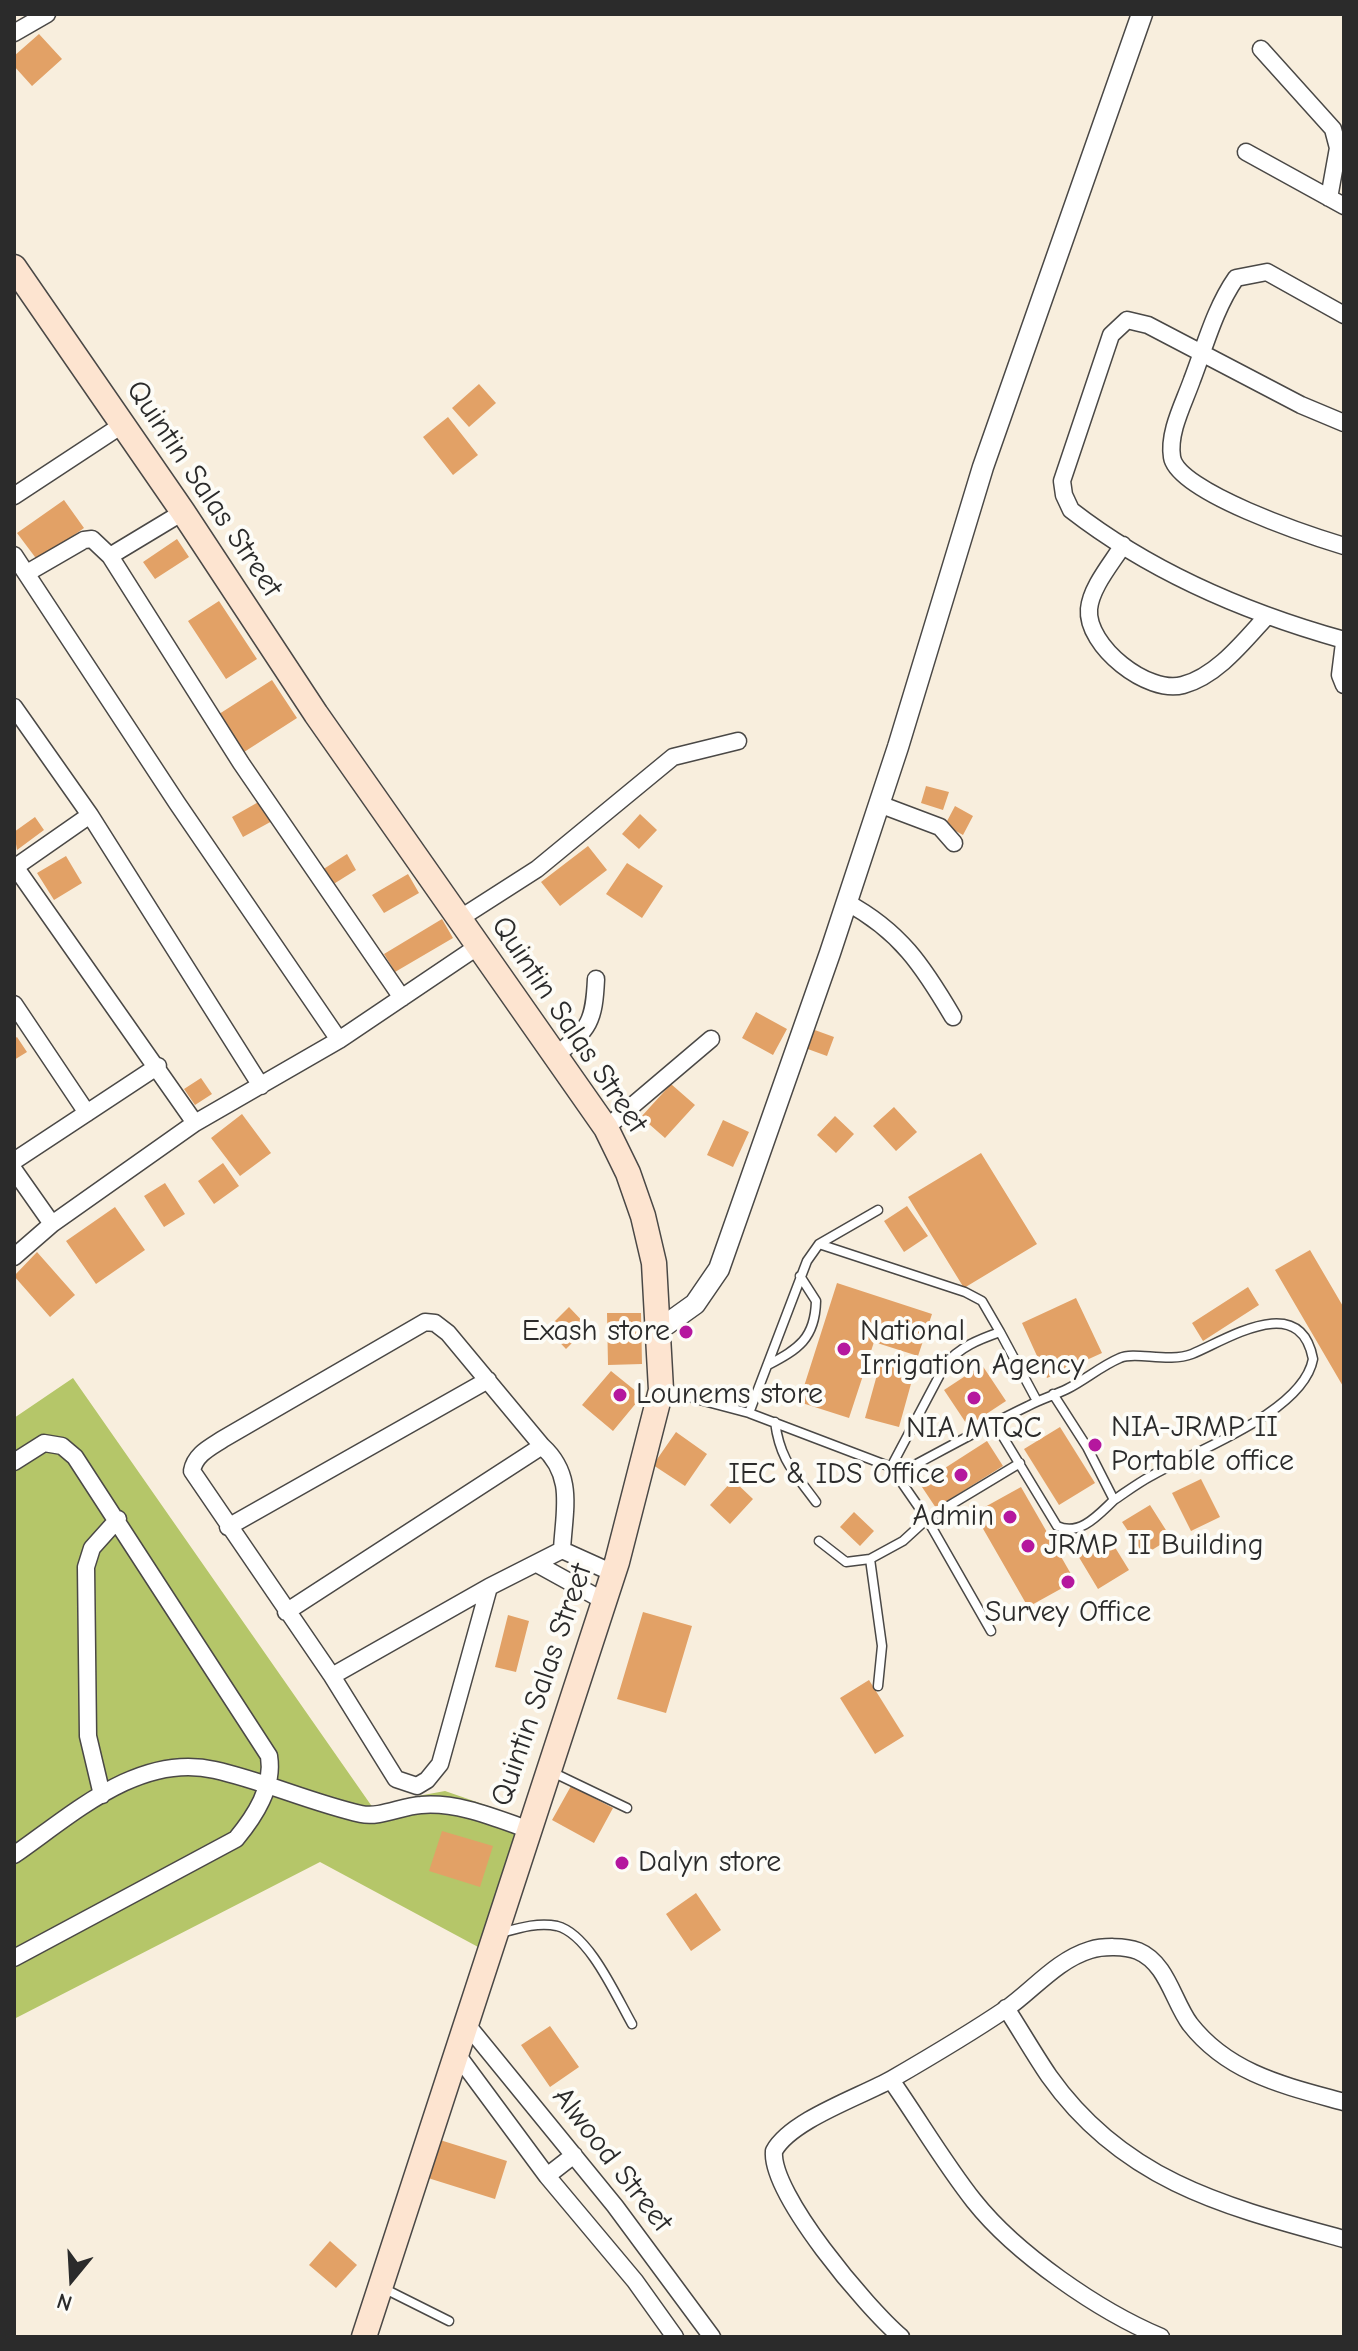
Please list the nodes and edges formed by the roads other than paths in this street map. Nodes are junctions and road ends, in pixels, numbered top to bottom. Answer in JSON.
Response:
{"nodes":[{"id":1,"x":47,"y":14,"type":"edge"},
{"id":2,"x":1142,"y":14,"type":"edge"},
{"id":3,"x":14,"y":33,"type":"edge"},
{"id":4,"x":1261,"y":49,"type":"dead end"},
{"id":5,"x":1246,"y":152,"type":"dead end"},
{"id":6,"x":1336,"y":202,"type":"edge"},
{"id":7,"x":14,"y":267,"type":"edge"},
{"id":8,"x":1344,"y":315,"type":"edge"},
{"id":9,"x":1202,"y":353,"type":"junction"},
{"id":10,"x":1344,"y":423,"type":"edge"},
{"id":11,"x":122,"y":425,"type":"junction"},
{"id":12,"x":14,"y":496,"type":"edge"},
{"id":13,"x":183,"y":512,"type":"junction"},
{"id":14,"x":1123,"y":545,"type":"junction"},
{"id":15,"x":1344,"y":546,"type":"edge"},
{"id":16,"x":14,"y":555,"type":"edge"},
{"id":17,"x":110,"y":556,"type":"junction"},
{"id":18,"x":27,"y":573,"type":"junction"},
{"id":19,"x":1267,"y":616,"type":"junction"},
{"id":20,"x":1344,"y":642,"type":"edge"},
{"id":21,"x":1344,"y":685,"type":"edge"},
{"id":22,"x":14,"y":707,"type":"edge"},
{"id":23,"x":738,"y":741,"type":"dead end"},
{"id":24,"x":879,"y":804,"type":"junction"},
{"id":25,"x":90,"y":815,"type":"junction"},
{"id":26,"x":954,"y":843,"type":"dead end"},
{"id":27,"x":15,"y":866,"type":"edge"},
{"id":28,"x":846,"y":902,"type":"junction"},
{"id":29,"x":459,"y":919,"type":"junction"},
{"id":30,"x":477,"y":947,"type":"junction"},
{"id":31,"x":596,"y":979,"type":"dead end"},
{"id":32,"x":402,"y":998,"type":"junction"},
{"id":33,"x":14,"y":1004,"type":"edge"},
{"id":34,"x":953,"y":1017,"type":"dead end"},
{"id":35,"x":711,"y":1039,"type":"dead end"},
{"id":36,"x":339,"y":1040,"type":"junction"},
{"id":37,"x":556,"y":1055,"type":"junction"},
{"id":38,"x":158,"y":1066,"type":"junction"},
{"id":39,"x":261,"y":1086,"type":"junction"},
{"id":40,"x":87,"y":1113,"type":"junction"},
{"id":41,"x":195,"y":1123,"type":"junction"},
{"id":42,"x":606,"y":1128,"type":"junction"},
{"id":43,"x":14,"y":1161,"type":"edge"},
{"id":44,"x":14,"y":1170,"type":"edge"},
{"id":45,"x":878,"y":1210,"type":"dead end"},
{"id":46,"x":52,"y":1224,"type":"junction"},
{"id":47,"x":819,"y":1244,"type":"junction"},
{"id":48,"x":14,"y":1257,"type":"edge"},
{"id":49,"x":800,"y":1276,"type":"junction"},
{"id":50,"x":660,"y":1329,"type":"junction"},
{"id":51,"x":1000,"y":1332,"type":"junction"},
{"id":52,"x":767,"y":1365,"type":"junction"},
{"id":53,"x":488,"y":1380,"type":"junction"},
{"id":54,"x":661,"y":1390,"type":"junction"},
{"id":55,"x":1053,"y":1394,"type":"junction"},
{"id":56,"x":1037,"y":1401,"type":"junction"},
{"id":57,"x":749,"y":1413,"type":"junction"},
{"id":58,"x":775,"y":1422,"type":"junction"},
{"id":59,"x":994,"y":1422,"type":"junction"},
{"id":60,"x":542,"y":1446,"type":"junction"},
{"id":61,"x":14,"y":1462,"type":"edge"},
{"id":62,"x":1020,"y":1463,"type":"junction"},
{"id":63,"x":894,"y":1470,"type":"junction"},
{"id":64,"x":1114,"y":1500,"type":"junction"},
{"id":65,"x":816,"y":1502,"type":"dead end"},
{"id":66,"x":118,"y":1519,"type":"junction"},
{"id":67,"x":927,"y":1519,"type":"junction"},
{"id":68,"x":228,"y":1527,"type":"junction"},
{"id":69,"x":819,"y":1541,"type":"dead end"},
{"id":70,"x":562,"y":1550,"type":"junction"},
{"id":71,"x":870,"y":1559,"type":"junction"},
{"id":72,"x":537,"y":1564,"type":"junction"},
{"id":73,"x":613,"y":1573,"type":"junction"},
{"id":74,"x":489,"y":1587,"type":"junction"},
{"id":75,"x":604,"y":1601,"type":"junction"},
{"id":76,"x":286,"y":1612,"type":"junction"},
{"id":77,"x":991,"y":1631,"type":"dead end"},
{"id":78,"x":332,"y":1676,"type":"junction"},
{"id":79,"x":878,"y":1686,"type":"dead end"},
{"id":80,"x":548,"y":1769,"type":"junction"},
{"id":81,"x":267,"y":1786,"type":"junction"},
{"id":82,"x":102,"y":1795,"type":"junction"},
{"id":83,"x":627,"y":1808,"type":"dead end"},
{"id":84,"x":527,"y":1829,"type":"junction"},
{"id":85,"x":14,"y":1855,"type":"edge"},
{"id":86,"x":493,"y":1934,"type":"junction"},
{"id":87,"x":14,"y":1958,"type":"edge"},
{"id":88,"x":1006,"y":2008,"type":"junction"},
{"id":89,"x":464,"y":2021,"type":"junction"},
{"id":90,"x":632,"y":2024,"type":"dead end"},
{"id":91,"x":456,"y":2053,"type":"junction"},
{"id":92,"x":891,"y":2080,"type":"junction"},
{"id":93,"x":1344,"y":2102,"type":"edge"},
{"id":94,"x":574,"y":2155,"type":"junction"},
{"id":95,"x":547,"y":2176,"type":"junction"},
{"id":96,"x":1344,"y":2239,"type":"edge"},
{"id":97,"x":380,"y":2287,"type":"junction"},
{"id":98,"x":449,"y":2321,"type":"dead end"},
{"id":99,"x":364,"y":2337,"type":"edge"},
{"id":100,"x":675,"y":2337,"type":"edge"},
{"id":101,"x":712,"y":2337,"type":"edge"},
{"id":102,"x":901,"y":2337,"type":"edge"},
{"id":103,"x":1161,"y":2337,"type":"edge"}],
"edges":[{"from":1,"to":3,"type":"street"},
{"from":2,"to":24,"type":"street"},
{"from":4,"to":6,"type":"street"},
{"from":5,"to":6,"type":"street"},
{"from":7,"to":11,"type":"main road","name":"Quintin Salas Street"},
{"from":8,"to":9,"type":"street"},
{"from":9,"to":10,"type":"street"},
{"from":9,"to":14,"type":"street"},
{"from":9,"to":15,"type":"street"},
{"from":11,"to":12,"type":"street"},
{"from":11,"to":13,"type":"main road","name":"Quintin Salas Street"},
{"from":13,"to":17,"type":"street"},
{"from":13,"to":29,"type":"main road","name":"Quintin Salas Street"},
{"from":14,"to":19,"type":"street"},
{"from":14,"to":19,"type":"street"},
{"from":16,"to":18,"type":"street"},
{"from":17,"to":18,"type":"street"},
{"from":17,"to":32,"type":"street"},
{"from":18,"to":36,"type":"street"},
{"from":19,"to":20,"type":"street"},
{"from":20,"to":21,"type":"street"},
{"from":22,"to":25,"type":"street"},
{"from":23,"to":29,"type":"street"},
{"from":24,"to":26,"type":"street"},
{"from":24,"to":28,"type":"street"},
{"from":25,"to":27,"type":"street"},
{"from":25,"to":39,"type":"street"},
{"from":27,"to":38,"type":"street"},
{"from":28,"to":34,"type":"street"},
{"from":28,"to":50,"type":"street"},
{"from":29,"to":30,"type":"main road","name":"Quintin Salas Street"},
{"from":30,"to":32,"type":"street"},
{"from":30,"to":37,"type":"main road","name":"Quintin Salas Street"},
{"from":31,"to":37,"type":"street"},
{"from":32,"to":36,"type":"street"},
{"from":33,"to":40,"type":"street"},
{"from":35,"to":42,"type":"street"},
{"from":36,"to":39,"type":"street"},
{"from":37,"to":42,"type":"main road","name":"Quintin Salas Street"},
{"from":38,"to":40,"type":"street"},
{"from":38,"to":41,"type":"street"},
{"from":39,"to":41,"type":"street"},
{"from":40,"to":43,"type":"street"},
{"from":41,"to":46,"type":"street"},
{"from":42,"to":50,"type":"main road","name":"Quintin Salas Street"},
{"from":44,"to":46,"type":"street"},
{"from":45,"to":47,"type":"lane"},
{"from":46,"to":48,"type":"street"},
{"from":47,"to":49,"type":"lane"},
{"from":47,"to":51,"type":"lane"},
{"from":49,"to":52,"type":"lane"},
{"from":49,"to":52,"type":"lane"},
{"from":50,"to":54,"type":"main road","name":"Quintin Salas Street"},
{"from":51,"to":56,"type":"lane"},
{"from":51,"to":63,"type":"lane"},
{"from":52,"to":57,"type":"lane"},
{"from":53,"to":60,"type":"street"},
{"from":53,"to":68,"type":"street"},
{"from":53,"to":68,"type":"street"},
{"from":54,"to":57,"type":"lane"},
{"from":54,"to":73,"type":"main road","name":"Quintin Salas Street"},
{"from":55,"to":56,"type":"lane"},
{"from":55,"to":64,"type":"lane"},
{"from":55,"to":64,"type":"lane"},
{"from":56,"to":59,"type":"lane"},
{"from":57,"to":58,"type":"lane"},
{"from":58,"to":63,"type":"lane"},
{"from":58,"to":65,"type":"lane"},
{"from":59,"to":62,"type":"lane"},
{"from":59,"to":63,"type":"lane"},
{"from":60,"to":70,"type":"street"},
{"from":60,"to":76,"type":"street"},
{"from":61,"to":66,"type":"street"},
{"from":62,"to":64,"type":"lane"},
{"from":62,"to":67,"type":"lane"},
{"from":63,"to":67,"type":"lane"},
{"from":66,"to":81,"type":"street"},
{"from":66,"to":82,"type":"street"},
{"from":67,"to":71,"type":"lane"},
{"from":67,"to":77,"type":"lane"},
{"from":68,"to":76,"type":"street"},
{"from":69,"to":71,"type":"lane"},
{"from":70,"to":72,"type":"street"},
{"from":70,"to":73,"type":"street"},
{"from":71,"to":79,"type":"lane"},
{"from":72,"to":74,"type":"street"},
{"from":72,"to":75,"type":"street"},
{"from":73,"to":75,"type":"main road","name":"Quintin Salas Street"},
{"from":74,"to":78,"type":"street"},
{"from":74,"to":78,"type":"street"},
{"from":75,"to":80,"type":"main road","name":"Quintin Salas Street"},
{"from":76,"to":78,"type":"street"},
{"from":80,"to":83,"type":"lane"},
{"from":80,"to":84,"type":"main road","name":"Quintin Salas Street"},
{"from":81,"to":82,"type":"street"},
{"from":81,"to":84,"type":"street"},
{"from":81,"to":87,"type":"street"},
{"from":82,"to":85,"type":"street"},
{"from":84,"to":86,"type":"main road","name":"Quintin Salas Street"},
{"from":86,"to":89,"type":"main road","name":"Quintin Salas Street"},
{"from":86,"to":90,"type":"lane"},
{"from":88,"to":92,"type":"street"},
{"from":88,"to":93,"type":"street"},
{"from":88,"to":96,"type":"street"},
{"from":89,"to":91,"type":"main road","name":"Quintin Salas Street"},
{"from":89,"to":94,"type":"street","name":"Alwood Street"},
{"from":91,"to":95,"type":"street","name":"Alwood Street"},
{"from":91,"to":97,"type":"main road","name":"Quintin Salas Street"},
{"from":92,"to":102,"type":"street"},
{"from":92,"to":103,"type":"street"},
{"from":94,"to":95,"type":"street"},
{"from":94,"to":101,"type":"street","name":"Alwood Street"},
{"from":95,"to":100,"type":"street","name":"Alwood Street"},
{"from":97,"to":98,"type":"lane"},
{"from":97,"to":99,"type":"main road","name":"Quintin Salas Street"}]}
